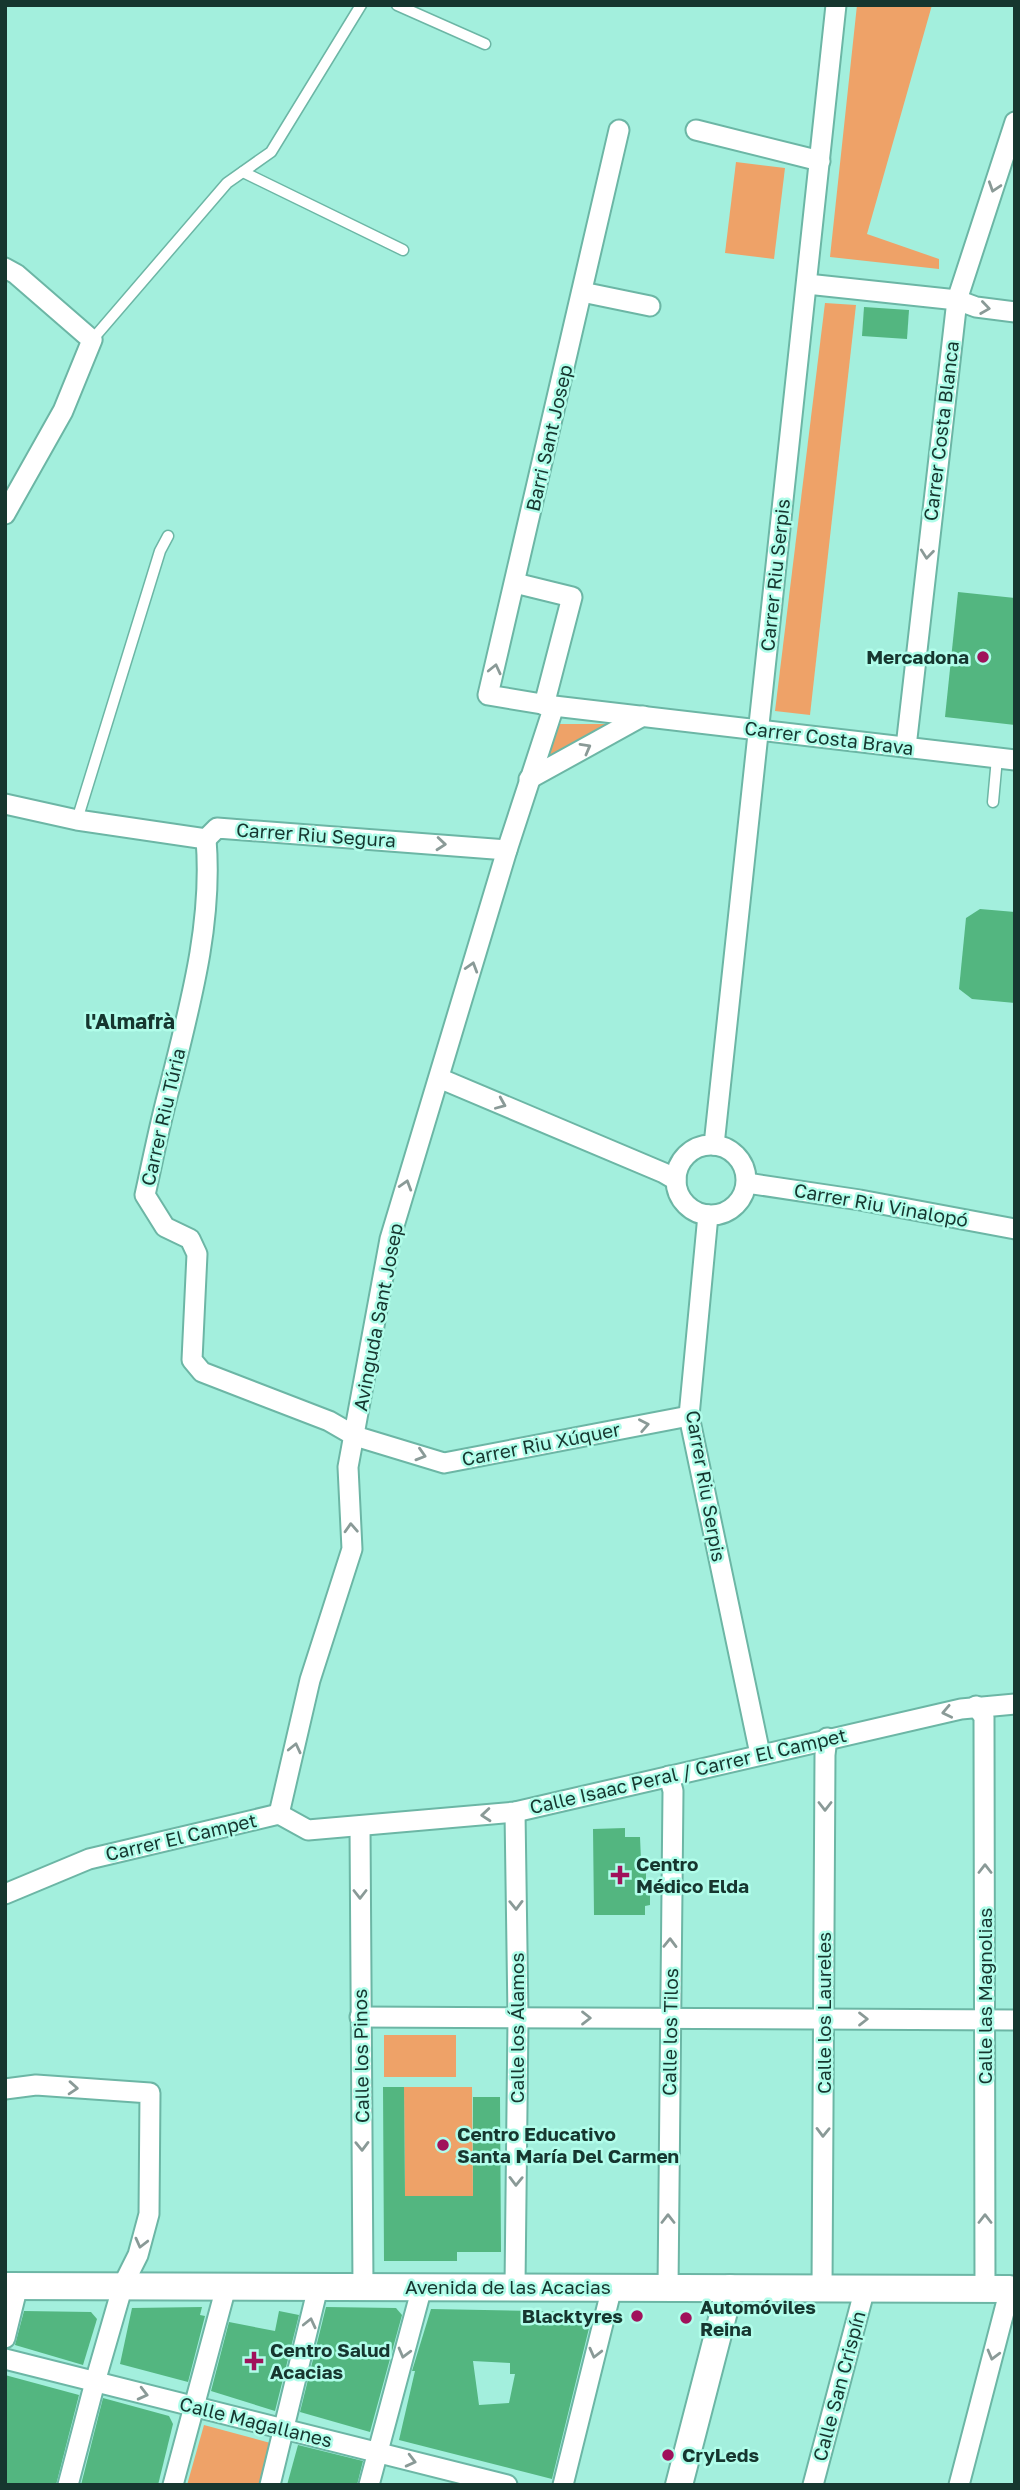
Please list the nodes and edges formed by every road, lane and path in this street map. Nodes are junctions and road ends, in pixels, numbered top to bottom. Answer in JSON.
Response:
{"nodes":[{"id":1,"x":360,"y":5,"type":"edge"},
{"id":2,"x":397,"y":5,"type":"edge"},
{"id":3,"x":836,"y":5,"type":"edge"},
{"id":4,"x":485,"y":44,"type":"dead end"},
{"id":5,"x":1015,"y":122,"type":"edge"},
{"id":6,"x":620,"y":130,"type":"dead end"},
{"id":7,"x":696,"y":130,"type":"dead end"},
{"id":8,"x":820,"y":161,"type":"junction"},
{"id":9,"x":243,"y":172,"type":"junction"},
{"id":10,"x":403,"y":250,"type":"dead end"},
{"id":11,"x":5,"y":268,"type":"edge"},
{"id":12,"x":807,"y":284,"type":"junction"},
{"id":13,"x":582,"y":292,"type":"junction"},
{"id":14,"x":957,"y":300,"type":"junction"},
{"id":15,"x":650,"y":306,"type":"dead end"},
{"id":16,"x":1015,"y":312,"type":"edge"},
{"id":17,"x":92,"y":340,"type":"junction"},
{"id":18,"x":5,"y":514,"type":"edge"},
{"id":19,"x":168,"y":536,"type":"dead end"},
{"id":20,"x":515,"y":583,"type":"junction"},
{"id":21,"x":549,"y":706,"type":"junction"},
{"id":22,"x":643,"y":716,"type":"junction"},
{"id":23,"x":758,"y":730,"type":"junction"},
{"id":24,"x":905,"y":747,"type":"junction"},
{"id":25,"x":1006,"y":759,"type":"edge"},
{"id":26,"x":529,"y":779,"type":"junction"},
{"id":27,"x":993,"y":802,"type":"dead end"},
{"id":28,"x":5,"y":804,"type":"edge"},
{"id":29,"x":77,"y":820,"type":"junction"},
{"id":30,"x":206,"y":839,"type":"junction"},
{"id":31,"x":507,"y":850,"type":"junction"},
{"id":32,"x":438,"y":1081,"type":"junction"},
{"id":33,"x":714,"y":1145,"type":"junction"},
{"id":34,"x":676,"y":1180,"type":"junction"},
{"id":35,"x":747,"y":1183,"type":"junction"},
{"id":36,"x":708,"y":1215,"type":"junction"},
{"id":37,"x":1015,"y":1229,"type":"edge"},
{"id":38,"x":689,"y":1416,"type":"junction"},
{"id":39,"x":355,"y":1436,"type":"junction"},
{"id":40,"x":1015,"y":1704,"type":"edge"},
{"id":41,"x":976,"y":1706,"type":"junction"},
{"id":42,"x":827,"y":1738,"type":"junction"},
{"id":43,"x":760,"y":1754,"type":"junction"},
{"id":44,"x":669,"y":1776,"type":"junction"},
{"id":45,"x":515,"y":1812,"type":"junction"},
{"id":46,"x":279,"y":1814,"type":"junction"},
{"id":47,"x":360,"y":1825,"type":"junction"},
{"id":48,"x":5,"y":1894,"type":"edge"},
{"id":49,"x":360,"y":2017,"type":"junction"},
{"id":50,"x":518,"y":2018,"type":"junction"},
{"id":51,"x":669,"y":2018,"type":"junction"},
{"id":52,"x":824,"y":2019,"type":"junction"},
{"id":53,"x":985,"y":2020,"type":"junction"},
{"id":54,"x":1015,"y":2020,"type":"edge"},
{"id":55,"x":5,"y":2089,"type":"edge"},
{"id":56,"x":124,"y":2285,"type":"junction"},
{"id":57,"x":12,"y":2286,"type":"edge"},
{"id":58,"x":515,"y":2286,"type":"junction"},
{"id":59,"x":226,"y":2287,"type":"junction"},
{"id":60,"x":318,"y":2287,"type":"junction"},
{"id":61,"x":363,"y":2287,"type":"junction"},
{"id":62,"x":422,"y":2287,"type":"junction"},
{"id":63,"x":612,"y":2287,"type":"junction"},
{"id":64,"x":668,"y":2288,"type":"junction"},
{"id":65,"x":730,"y":2288,"type":"junction"},
{"id":66,"x":822,"y":2288,"type":"junction"},
{"id":67,"x":865,"y":2288,"type":"junction"},
{"id":68,"x":1006,"y":2288,"type":"edge"},
{"id":69,"x":5,"y":2338,"type":"edge"},
{"id":70,"x":5,"y":2359,"type":"edge"},
{"id":71,"x":95,"y":2382,"type":"junction"},
{"id":72,"x":195,"y":2407,"type":"junction"},
{"id":73,"x":284,"y":2429,"type":"junction"},
{"id":74,"x":377,"y":2453,"type":"junction"},
{"id":75,"x":68,"y":2485,"type":"edge"},
{"id":76,"x":173,"y":2485,"type":"edge"},
{"id":77,"x":270,"y":2485,"type":"edge"},
{"id":78,"x":369,"y":2485,"type":"edge"},
{"id":79,"x":507,"y":2485,"type":"edge"},
{"id":80,"x":564,"y":2485,"type":"edge"},
{"id":81,"x":679,"y":2485,"type":"edge"},
{"id":82,"x":813,"y":2485,"type":"edge"},
{"id":83,"x":959,"y":2485,"type":"edge"}],
"edges":[{"from":1,"to":9,"type":"lane"},
{"from":2,"to":4,"type":"lane"},
{"from":3,"to":8,"type":"street","name":"Carrer Riu Serpis"},
{"from":5,"to":14,"type":"street","name":"Carrer Costa Blanca","one_way":true},
{"from":6,"to":13,"type":"street","name":"Barri Sant Josep"},
{"from":7,"to":8,"type":"street"},
{"from":8,"to":12,"type":"street","name":"Carrer Riu Serpis"},
{"from":9,"to":10,"type":"lane"},
{"from":9,"to":17,"type":"lane"},
{"from":11,"to":17,"type":"street"},
{"from":12,"to":14,"type":"street"},
{"from":12,"to":23,"type":"street","name":"Carrer Riu Serpis"},
{"from":13,"to":15,"type":"street"},
{"from":13,"to":20,"type":"street","name":"Barri Sant Josep"},
{"from":14,"to":16,"type":"street","one_way":true},
{"from":14,"to":24,"type":"street","name":"Carrer Costa Blanca","one_way":true},
{"from":17,"to":18,"type":"street"},
{"from":19,"to":29,"type":"lane"},
{"from":20,"to":21,"type":"street"},
{"from":21,"to":20,"type":"street","name":"Barri Sant Josep","one_way":true},
{"from":21,"to":22,"type":"street","name":"Carrer Costa Brava"},
{"from":21,"to":26,"type":"street","name":"Avinguda Sant Josep"},
{"from":22,"to":23,"type":"street","name":"Carrer Costa Brava"},
{"from":26,"to":22,"type":"street","one_way":true},
{"from":23,"to":24,"type":"street","name":"Carrer Costa Brava"},
{"from":23,"to":33,"type":"street","name":"Carrer Riu Serpis"},
{"from":24,"to":25,"type":"street","name":"Carrer Costa Brava"},
{"from":25,"to":27,"type":"lane"},
{"from":26,"to":31,"type":"street","name":"Avinguda Sant Josep"},
{"from":28,"to":29,"type":"street","name":"Carrer Riu Segura"},
{"from":29,"to":30,"type":"street","name":"Carrer Riu Segura"},
{"from":30,"to":31,"type":"street","name":"Carrer Riu Segura","one_way":true},
{"from":30,"to":39,"type":"street","name":"Carrer Riu Túria"},
{"from":32,"to":31,"type":"street","name":"Avinguda Sant Josep","one_way":true},
{"from":32,"to":34,"type":"street","one_way":true},
{"from":39,"to":32,"type":"street","name":"Avinguda Sant Josep","one_way":true},
{"from":33,"to":34,"type":"street"},
{"from":33,"to":35,"type":"street"},
{"from":34,"to":36,"type":"street"},
{"from":35,"to":36,"type":"street"},
{"from":35,"to":37,"type":"street","name":"Carrer Riu Vinalopó"},
{"from":36,"to":38,"type":"street","name":"Carrer Riu Serpis"},
{"from":39,"to":38,"type":"street","name":"Carrer Riu Xúquer","one_way":true},
{"from":38,"to":43,"type":"street","name":"Carrer Riu Serpis"},
{"from":46,"to":39,"type":"street","name":"Avinguda Sant Josep","one_way":true},
{"from":40,"to":41,"type":"street","name":"Calle Isaac Peral / Carrer El Campet"},
{"from":41,"to":42,"type":"street","name":"Calle Isaac Peral / Carrer El Campet","one_way":true},
{"from":53,"to":41,"type":"street","name":"Calle las Magnolias","one_way":true},
{"from":42,"to":43,"type":"street","name":"Calle Isaac Peral / Carrer El Campet"},
{"from":42,"to":52,"type":"street","name":"Calle los Laureles","one_way":true},
{"from":43,"to":44,"type":"street","name":"Calle Isaac Peral / Carrer El Campet"},
{"from":44,"to":45,"type":"street","name":"Calle Isaac Peral / Carrer El Campet"},
{"from":51,"to":44,"type":"street","name":"Calle los Tilos","one_way":true},
{"from":45,"to":47,"type":"street","name":"Calle Isaac Peral / Carrer El Campet","one_way":true},
{"from":45,"to":50,"type":"street","name":"Calle los Álamos","one_way":true},
{"from":46,"to":47,"type":"street","name":"Carrer El Campet"},
{"from":46,"to":48,"type":"street","name":"Carrer El Campet"},
{"from":47,"to":49,"type":"street","name":"Calle los Pinos","one_way":true},
{"from":49,"to":50,"type":"street"},
{"from":49,"to":61,"type":"street","name":"Calle los Pinos","one_way":true},
{"from":50,"to":51,"type":"street","one_way":true},
{"from":50,"to":58,"type":"street","name":"Calle los Álamos","one_way":true},
{"from":51,"to":52,"type":"street"},
{"from":64,"to":51,"type":"street","name":"Calle los Tilos","one_way":true},
{"from":52,"to":53,"type":"street","one_way":true},
{"from":52,"to":66,"type":"street","name":"Calle los Laureles","one_way":true},
{"from":53,"to":54,"type":"street"},
{"from":68,"to":53,"type":"street","name":"Calle las Magnolias","one_way":true},
{"from":55,"to":56,"type":"street","one_way":true},
{"from":56,"to":57,"type":"street","name":"Avenida de las Acacias"},
{"from":56,"to":59,"type":"street","name":"Avenida de las Acacias"},
{"from":56,"to":71,"type":"street"},
{"from":57,"to":69,"type":"street"},
{"from":58,"to":62,"type":"street","name":"Avenida de las Acacias"},
{"from":58,"to":63,"type":"street","name":"Avenida de las Acacias"},
{"from":59,"to":60,"type":"street","name":"Avenida de las Acacias"},
{"from":59,"to":72,"type":"street"},
{"from":60,"to":61,"type":"street","name":"Avenida de las Acacias"},
{"from":73,"to":60,"type":"street","one_way":true},
{"from":61,"to":62,"type":"street","name":"Avenida de las Acacias"},
{"from":62,"to":74,"type":"street","one_way":true},
{"from":63,"to":64,"type":"street","name":"Avenida de las Acacias"},
{"from":63,"to":80,"type":"street","one_way":true},
{"from":64,"to":65,"type":"street","name":"Avenida de las Acacias"},
{"from":65,"to":66,"type":"street","name":"Avenida de las Acacias"},
{"from":65,"to":81,"type":"street"},
{"from":66,"to":67,"type":"street","name":"Avenida de las Acacias"},
{"from":67,"to":68,"type":"street","name":"Avenida de las Acacias"},
{"from":67,"to":82,"type":"street","name":"Calle San Crispín"},
{"from":68,"to":83,"type":"street","name":"Calle las Magnolias","one_way":true},
{"from":70,"to":71,"type":"street","name":"Calle Magallanes"},
{"from":71,"to":72,"type":"street","name":"Calle Magallanes","one_way":true},
{"from":71,"to":75,"type":"street"},
{"from":72,"to":73,"type":"street","name":"Calle Magallanes"},
{"from":72,"to":76,"type":"street"},
{"from":73,"to":74,"type":"street","name":"Calle Magallanes"},
{"from":73,"to":77,"type":"street"},
{"from":74,"to":78,"type":"street"},
{"from":74,"to":79,"type":"street","name":"Calle Magallanes","one_way":true}]}
